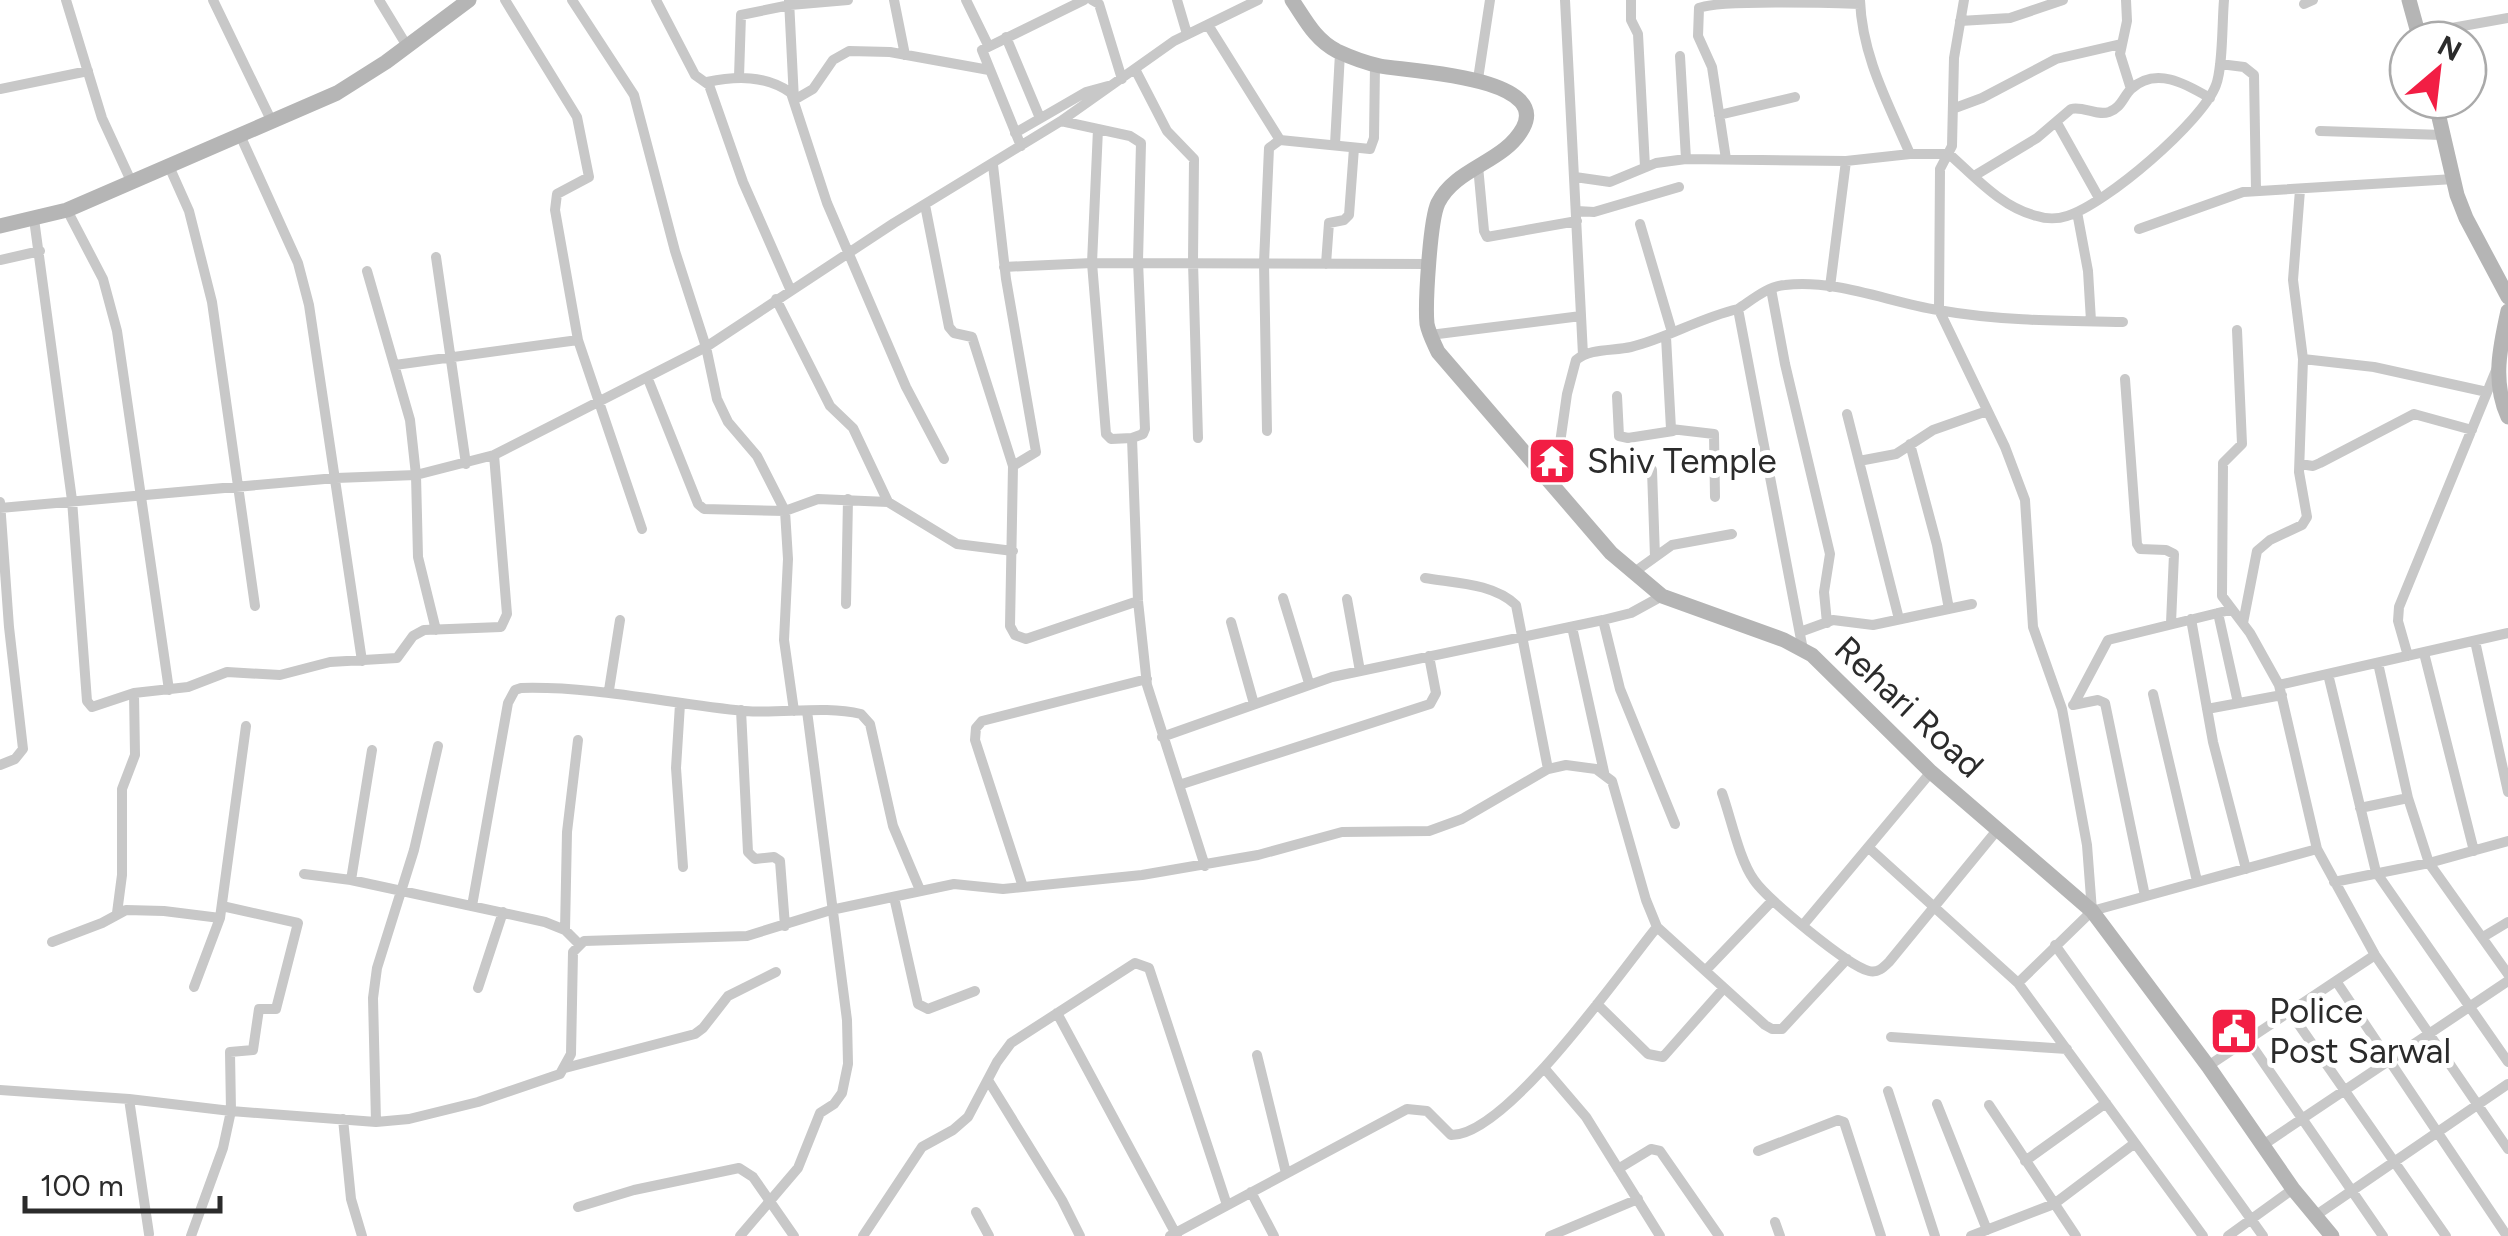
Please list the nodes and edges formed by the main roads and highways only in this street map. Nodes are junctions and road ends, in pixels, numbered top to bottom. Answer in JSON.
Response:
{"nodes":[{"id":1,"x":469,"y":0,"type":"edge"},
{"id":2,"x":1292,"y":0,"type":"edge"},
{"id":3,"x":2440,"y":120,"type":"edge"},
{"id":4,"x":0,"y":226,"type":"edge"},
{"id":5,"x":2508,"y":297,"type":"edge"},
{"id":6,"x":2508,"y":311,"type":"edge"},
{"id":7,"x":2508,"y":417,"type":"edge"},
{"id":8,"x":2332,"y":1236,"type":"edge"}],
"edges":[{"from":1,"to":4,"type":"main road"},
{"from":2,"to":8,"type":"main road","name":"Rehari Road"},
{"from":3,"to":5,"type":"main road"},
{"from":6,"to":7,"type":"main road"}]}
